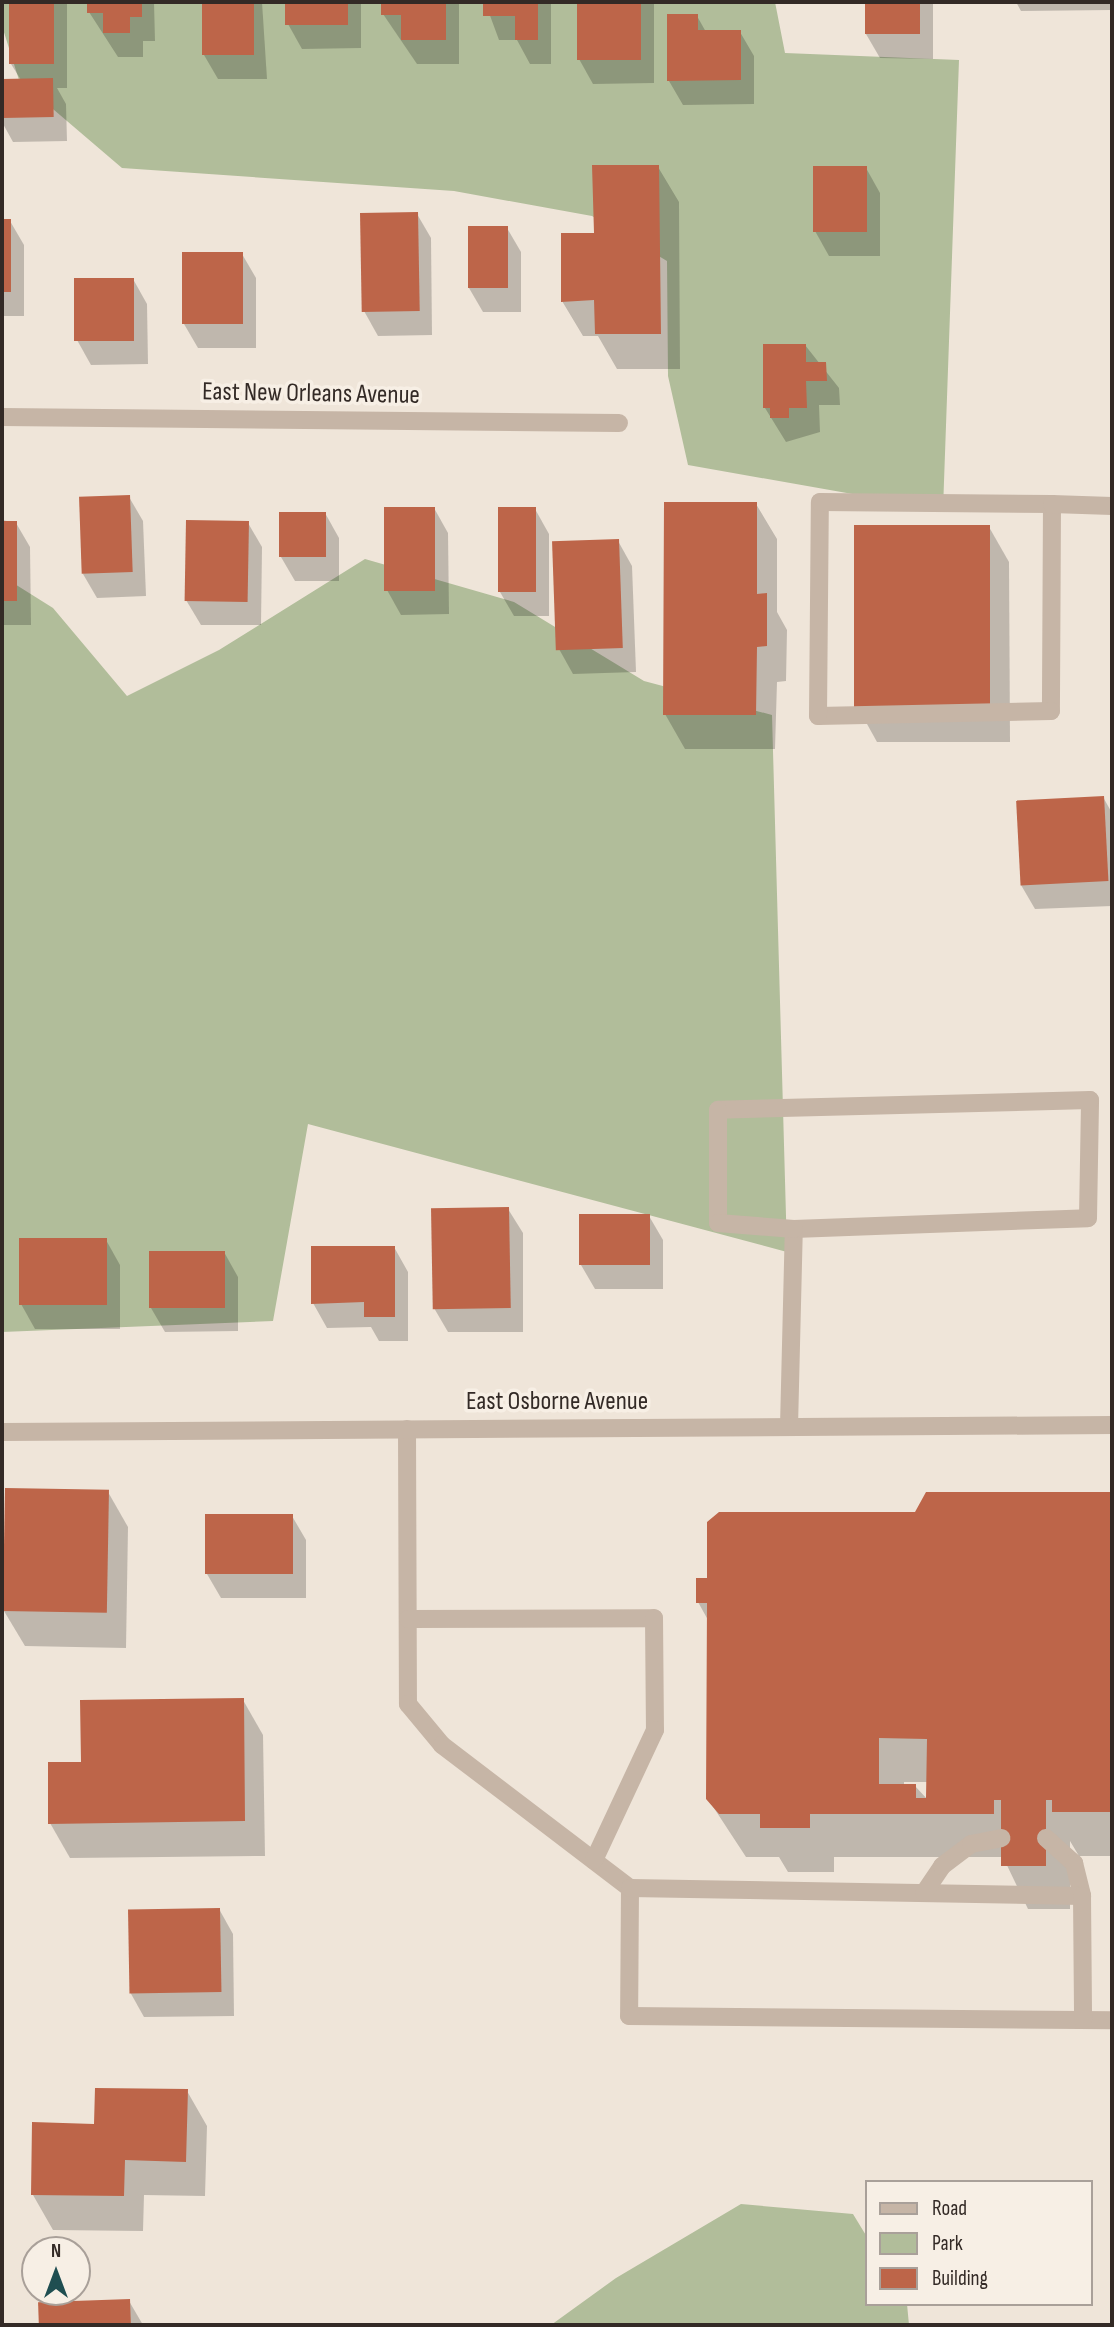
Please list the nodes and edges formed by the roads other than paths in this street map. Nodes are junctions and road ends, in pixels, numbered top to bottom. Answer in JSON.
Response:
{"nodes":[{"id":1,"x":2,"y":417,"type":"edge"},
{"id":2,"x":619,"y":424,"type":"dead end"},
{"id":3,"x":1052,"y":504,"type":"junction"},
{"id":4,"x":1112,"y":506,"type":"edge"},
{"id":5,"x":794,"y":1229,"type":"junction"},
{"id":6,"x":1112,"y":1425,"type":"edge"},
{"id":7,"x":789,"y":1427,"type":"junction"},
{"id":8,"x":407,"y":1429,"type":"junction"},
{"id":9,"x":2,"y":1432,"type":"edge"},
{"id":10,"x":408,"y":1619,"type":"junction"},
{"id":11,"x":1001,"y":1838,"type":"dead end"},
{"id":12,"x":1046,"y":1838,"type":"dead end"},
{"id":13,"x":594,"y":1860,"type":"junction"},
{"id":14,"x":629,"y":1888,"type":"junction"},
{"id":15,"x":924,"y":1893,"type":"junction"},
{"id":16,"x":1082,"y":1896,"type":"junction"},
{"id":17,"x":1083,"y":2020,"type":"junction"},
{"id":18,"x":1112,"y":2020,"type":"edge"}],
"edges":[{"from":1,"to":2,"type":"street","name":"East New Orleans Avenue"},
{"from":3,"to":3,"type":"street"},
{"from":3,"to":4,"type":"street"},
{"from":5,"to":5,"type":"street"},
{"from":5,"to":7,"type":"street"},
{"from":6,"to":7,"type":"street","name":"East Osborne Avenue"},
{"from":7,"to":8,"type":"street","name":"East Osborne Avenue"},
{"from":8,"to":9,"type":"street","name":"East Osborne Avenue"},
{"from":8,"to":10,"type":"street"},
{"from":10,"to":13,"type":"street"},
{"from":10,"to":13,"type":"street"},
{"from":11,"to":15,"type":"street"},
{"from":12,"to":16,"type":"street"},
{"from":13,"to":14,"type":"street"},
{"from":14,"to":15,"type":"street"},
{"from":14,"to":17,"type":"street"},
{"from":15,"to":16,"type":"street"},
{"from":16,"to":17,"type":"street"},
{"from":17,"to":18,"type":"street"}]}
